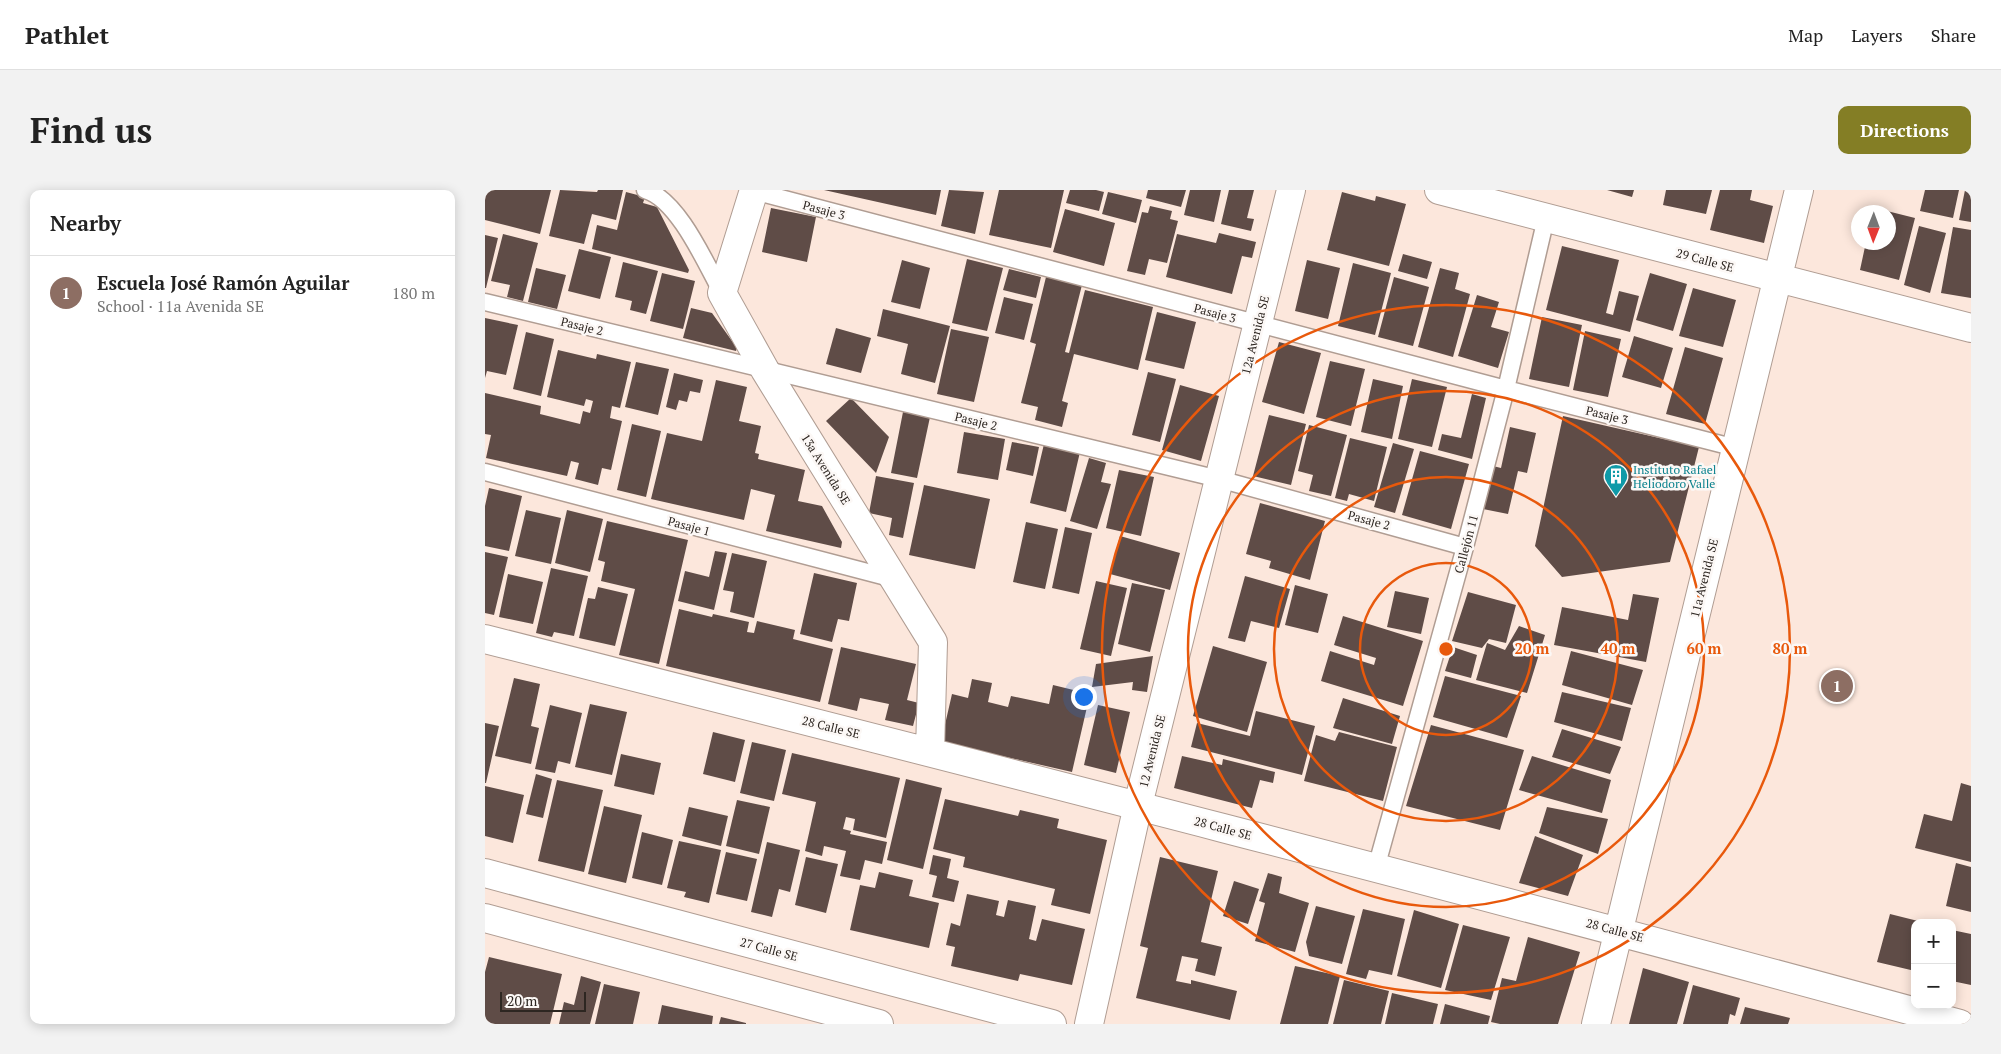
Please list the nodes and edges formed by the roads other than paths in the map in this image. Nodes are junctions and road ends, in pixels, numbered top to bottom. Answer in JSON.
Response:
{"nodes":[{"id":1,"x":645,"y":190,"type":"edge"},
{"id":2,"x":1291,"y":190,"type":"edge"},
{"id":3,"x":1439,"y":190,"type":"edge"},
{"id":4,"x":1799,"y":190,"type":"edge"},
{"id":5,"x":754,"y":191,"type":"edge"},
{"id":6,"x":1546,"y":218,"type":"junction"},
{"id":7,"x":1777,"y":279,"type":"junction"},
{"id":8,"x":722,"y":293,"type":"junction"},
{"id":9,"x":485,"y":302,"type":"edge"},
{"id":10,"x":1258,"y":324,"type":"junction"},
{"id":11,"x":1971,"y":328,"type":"edge"},
{"id":12,"x":765,"y":370,"type":"junction"},
{"id":13,"x":1506,"y":389,"type":"junction"},
{"id":14,"x":1736,"y":448,"type":"junction"},
{"id":15,"x":485,"y":472,"type":"edge"},
{"id":16,"x":1219,"y":480,"type":"junction"},
{"id":17,"x":1465,"y":546,"type":"junction"},
{"id":18,"x":893,"y":579,"type":"junction"},
{"id":19,"x":485,"y":639,"type":"edge"},
{"id":20,"x":930,"y":752,"type":"junction"},
{"id":21,"x":1138,"y":805,"type":"junction"},
{"id":22,"x":1376,"y":868,"type":"junction"},
{"id":23,"x":485,"y":873,"type":"edge"},
{"id":24,"x":485,"y":918,"type":"edge"},
{"id":25,"x":1619,"y":931,"type":"junction"},
{"id":26,"x":879,"y":1024,"type":"edge"},
{"id":27,"x":1052,"y":1024,"type":"edge"},
{"id":28,"x":1089,"y":1024,"type":"edge"},
{"id":29,"x":1596,"y":1024,"type":"edge"},
{"id":30,"x":1960,"y":1024,"type":"edge"}],
"edges":[{"from":1,"to":8,"type":"lane"},
{"from":2,"to":10,"type":"street","name":"12a Avenida SE"},
{"from":3,"to":6,"type":"street","name":"29 Calle SE"},
{"from":4,"to":7,"type":"street","name":"11a Avenida SE"},
{"from":5,"to":8,"type":"street"},
{"from":5,"to":10,"type":"lane","name":"Pasaje 3"},
{"from":6,"to":7,"type":"street","name":"29 Calle SE"},
{"from":6,"to":13,"type":"lane","name":"Callejón 11"},
{"from":7,"to":11,"type":"street","name":"29 Calle SE"},
{"from":7,"to":14,"type":"street","name":"11a Avenida SE"},
{"from":8,"to":12,"type":"street","name":"13a Avenida SE"},
{"from":9,"to":12,"type":"lane","name":"Pasaje 2"},
{"from":10,"to":13,"type":"lane","name":"Pasaje 3"},
{"from":10,"to":16,"type":"street","name":"12a Avenida SE"},
{"from":12,"to":16,"type":"lane","name":"Pasaje 2"},
{"from":12,"to":18,"type":"street","name":"13a Avenida SE"},
{"from":13,"to":14,"type":"lane","name":"Pasaje 3"},
{"from":13,"to":17,"type":"lane","name":"Callejón 11"},
{"from":14,"to":25,"type":"street","name":"11a Avenida SE"},
{"from":15,"to":18,"type":"lane","name":"Pasaje 1"},
{"from":16,"to":17,"type":"lane","name":"Pasaje 2"},
{"from":16,"to":21,"type":"street","name":"12 Avenida SE"},
{"from":17,"to":22,"type":"lane","name":"Callejón 11"},
{"from":18,"to":20,"type":"street","name":"13a Avenida SE"},
{"from":19,"to":20,"type":"street","name":"28 Calle SE"},
{"from":20,"to":21,"type":"street","name":"28 Calle SE"},
{"from":21,"to":22,"type":"street","name":"28 Calle SE"},
{"from":21,"to":28,"type":"street","name":"12 Avenida SE"},
{"from":22,"to":25,"type":"street","name":"28 Calle SE"},
{"from":23,"to":27,"type":"street","name":"27 Calle SE"},
{"from":24,"to":26,"type":"street"},
{"from":25,"to":29,"type":"street","name":"11a Avenida SE"},
{"from":25,"to":30,"type":"street","name":"28 Calle SE"}]}
